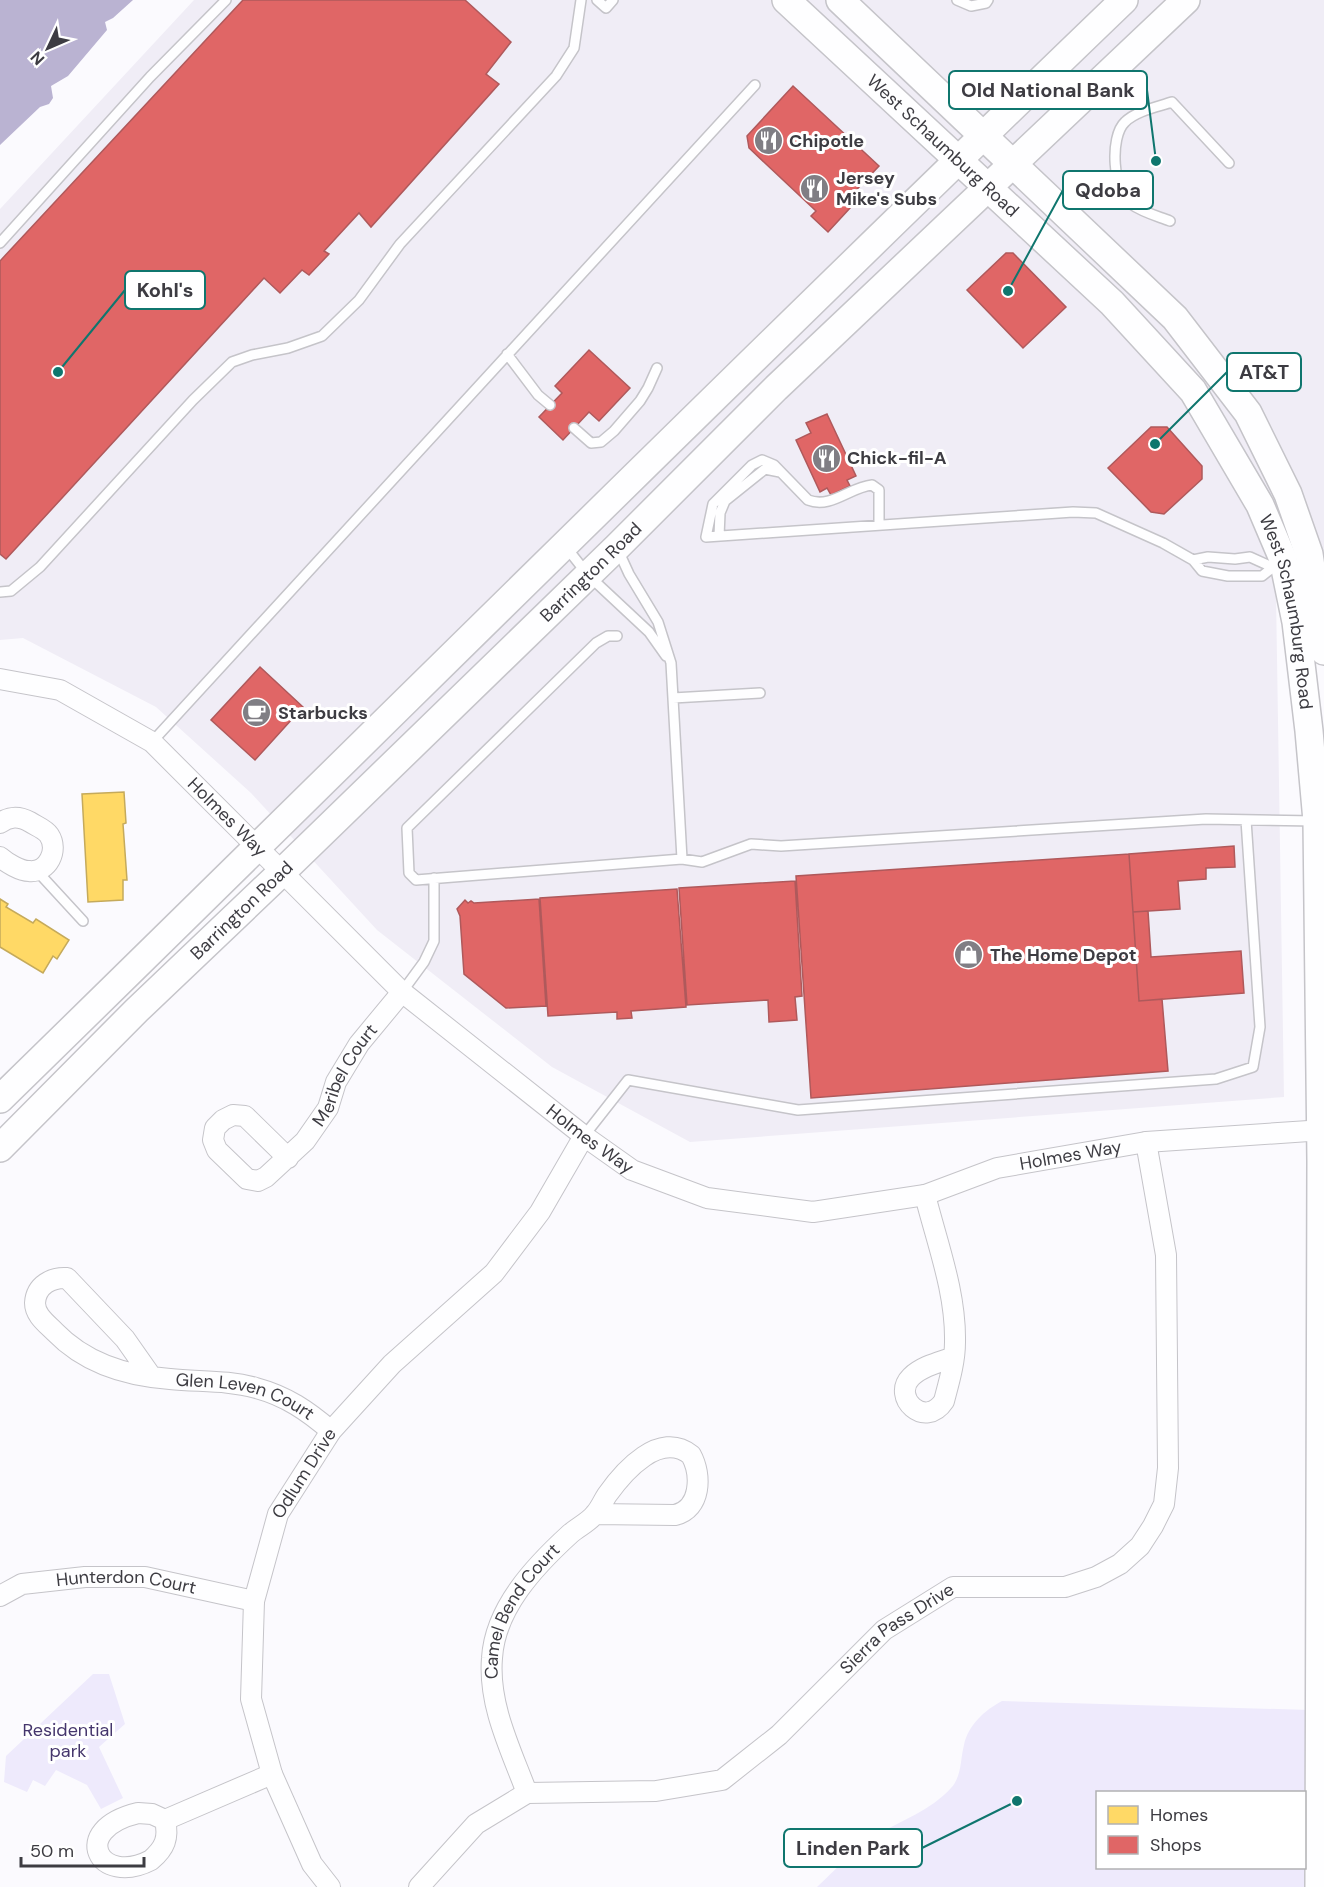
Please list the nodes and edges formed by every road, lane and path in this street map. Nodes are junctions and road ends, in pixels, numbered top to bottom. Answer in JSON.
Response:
{"nodes":[{"id":1,"x":225,"y":0,"type":"edge"},
{"id":2,"x":581,"y":0,"type":"edge"},
{"id":3,"x":597,"y":0,"type":"edge"},
{"id":4,"x":613,"y":0,"type":"edge"},
{"id":5,"x":786,"y":0,"type":"edge"},
{"id":6,"x":840,"y":0,"type":"edge"},
{"id":7,"x":957,"y":0,"type":"edge"},
{"id":8,"x":988,"y":0,"type":"edge"},
{"id":9,"x":1124,"y":0,"type":"edge"},
{"id":10,"x":1186,"y":0,"type":"edge"},
{"id":11,"x":755,"y":85,"type":"dead end"},
{"id":12,"x":983,"y":135,"type":"junction"},
{"id":13,"x":957,"y":160,"type":"junction"},
{"id":14,"x":1014,"y":164,"type":"junction"},
{"id":15,"x":1229,"y":164,"type":"dead end"},
{"id":16,"x":987,"y":189,"type":"junction"},
{"id":17,"x":1170,"y":221,"type":"dead end"},
{"id":18,"x":0,"y":243,"type":"edge"},
{"id":19,"x":507,"y":354,"type":"junction"},
{"id":20,"x":657,"y":368,"type":"dead end"},
{"id":21,"x":550,"y":405,"type":"dead end"},
{"id":22,"x":574,"y":428,"type":"dead end"},
{"id":23,"x":783,"y":474,"type":"junction"},
{"id":24,"x":879,"y":525,"type":"junction"},
{"id":25,"x":719,"y":536,"type":"junction"},
{"id":26,"x":564,"y":545,"type":"junction"},
{"id":27,"x":617,"y":548,"type":"junction"},
{"id":28,"x":1295,"y":558,"type":"junction"},
{"id":29,"x":1193,"y":560,"type":"junction"},
{"id":30,"x":588,"y":575,"type":"junction"},
{"id":31,"x":0,"y":592,"type":"edge"},
{"id":32,"x":617,"y":636,"type":"dead end"},
{"id":33,"x":1324,"y":651,"type":"edge"},
{"id":34,"x":671,"y":663,"type":"junction"},
{"id":35,"x":0,"y":679,"type":"edge"},
{"id":36,"x":760,"y":693,"type":"dead end"},
{"id":37,"x":673,"y":698,"type":"junction"},
{"id":38,"x":152,"y":742,"type":"junction"},
{"id":39,"x":1246,"y":820,"type":"junction"},
{"id":40,"x":1317,"y":821,"type":"junction"},
{"id":41,"x":0,"y":823,"type":"edge"},
{"id":42,"x":258,"y":848,"type":"junction"},
{"id":43,"x":0,"y":857,"type":"edge"},
{"id":44,"x":682,"y":859,"type":"junction"},
{"id":45,"x":37,"y":871,"type":"junction"},
{"id":46,"x":282,"y":872,"type":"junction"},
{"id":47,"x":434,"y":878,"type":"junction"},
{"id":48,"x":83,"y":921,"type":"dead end"},
{"id":49,"x":402,"y":992,"type":"junction"},
{"id":50,"x":0,"y":1099,"type":"edge"},
{"id":51,"x":1322,"y":1130,"type":"edge"},
{"id":52,"x":584,"y":1136,"type":"junction"},
{"id":53,"x":1146,"y":1142,"type":"junction"},
{"id":54,"x":0,"y":1148,"type":"edge"},
{"id":55,"x":288,"y":1158,"type":"dead end"},
{"id":56,"x":925,"y":1196,"type":"junction"},
{"id":57,"x":954,"y":1357,"type":"dead end"},
{"id":58,"x":151,"y":1376,"type":"junction"},
{"id":59,"x":331,"y":1431,"type":"junction"},
{"id":60,"x":595,"y":1514,"type":"junction"},
{"id":61,"x":0,"y":1596,"type":"edge"},
{"id":62,"x":254,"y":1601,"type":"junction"},
{"id":63,"x":272,"y":1774,"type":"junction"},
{"id":64,"x":526,"y":1793,"type":"junction"},
{"id":65,"x":165,"y":1820,"type":"dead end"},
{"id":66,"x":330,"y":1887,"type":"edge"},
{"id":67,"x":419,"y":1887,"type":"edge"},
{"id":68,"x":1319,"y":1887,"type":"edge"}],
"edges":[{"from":1,"to":18,"type":"lane"},
{"from":2,"to":31,"type":"lane"},
{"from":3,"to":4,"type":"lane"},
{"from":5,"to":13,"type":"main road","name":"West Schaumburg Road"},
{"from":6,"to":12,"type":"main road","name":"West Schaumburg Road"},
{"from":7,"to":8,"type":"lane"},
{"from":9,"to":12,"type":"main road","name":"Barrington Road"},
{"from":10,"to":14,"type":"main road","name":"Barrington Road"},
{"from":11,"to":19,"type":"lane"},
{"from":12,"to":13,"type":"main road","name":"Barrington Road"},
{"from":12,"to":14,"type":"main road","name":"West Schaumburg Road"},
{"from":13,"to":16,"type":"main road","name":"West Schaumburg Road"},
{"from":13,"to":26,"type":"main road","name":"Barrington Road"},
{"from":14,"to":16,"type":"main road","name":"Barrington Road"},
{"from":14,"to":28,"type":"main road","name":"West Schaumburg Road"},
{"from":15,"to":17,"type":"lane"},
{"from":16,"to":27,"type":"main road","name":"Barrington Road"},
{"from":16,"to":28,"type":"main road","name":"West Schaumburg Road"},
{"from":19,"to":21,"type":"lane"},
{"from":19,"to":38,"type":"lane"},
{"from":20,"to":22,"type":"lane"},
{"from":23,"to":24,"type":"lane"},
{"from":23,"to":25,"type":"lane"},
{"from":23,"to":25,"type":"lane"},
{"from":24,"to":25,"type":"lane"},
{"from":24,"to":29,"type":"lane"},
{"from":26,"to":30,"type":"lane"},
{"from":26,"to":42,"type":"main road","name":"Barrington Road"},
{"from":27,"to":30,"type":"main road","name":"Barrington Road"},
{"from":27,"to":34,"type":"lane"},
{"from":28,"to":29,"type":"lane"},
{"from":28,"to":29,"type":"lane"},
{"from":28,"to":33,"type":"main road","name":"West Schaumburg Road"},
{"from":28,"to":40,"type":"main road","name":"West Schaumburg Road"},
{"from":30,"to":34,"type":"lane"},
{"from":30,"to":46,"type":"main road","name":"Barrington Road"},
{"from":32,"to":47,"type":"lane"},
{"from":34,"to":37,"type":"lane"},
{"from":35,"to":38,"type":"street","name":"Holmes Way"},
{"from":36,"to":37,"type":"lane"},
{"from":37,"to":44,"type":"lane"},
{"from":38,"to":42,"type":"street","name":"Holmes Way"},
{"from":39,"to":40,"type":"lane"},
{"from":39,"to":44,"type":"lane"},
{"from":39,"to":52,"type":"lane"},
{"from":40,"to":51,"type":"main road","name":"West Schaumburg Road"},
{"from":41,"to":45,"type":"street"},
{"from":42,"to":46,"type":"street","name":"Holmes Way"},
{"from":42,"to":50,"type":"main road","name":"Barrington Road"},
{"from":43,"to":45,"type":"street"},
{"from":44,"to":47,"type":"lane"},
{"from":45,"to":48,"type":"lane"},
{"from":46,"to":49,"type":"street","name":"Holmes Way"},
{"from":46,"to":54,"type":"main road","name":"Barrington Road"},
{"from":47,"to":49,"type":"lane"},
{"from":49,"to":52,"type":"street","name":"Holmes Way"},
{"from":49,"to":55,"type":"street","name":"Meribel Court"},
{"from":51,"to":53,"type":"street","name":"Holmes Way"},
{"from":51,"to":68,"type":"main road","name":"West Schaumburg Road"},
{"from":52,"to":56,"type":"street","name":"Holmes Way"},
{"from":52,"to":59,"type":"street","name":"Odlum Drive"},
{"from":53,"to":56,"type":"street","name":"Holmes Way"},
{"from":53,"to":64,"type":"street","name":"Sierra Pass Drive"},
{"from":56,"to":57,"type":"street"},
{"from":58,"to":58,"type":"street","name":"Glen Leven Court"},
{"from":58,"to":59,"type":"street","name":"Glen Leven Court"},
{"from":59,"to":62,"type":"street","name":"Odlum Drive"},
{"from":60,"to":60,"type":"street","name":"Camel Bend Court"},
{"from":60,"to":64,"type":"street","name":"Camel Bend Court"},
{"from":61,"to":62,"type":"street","name":"Hunterdon Court"},
{"from":62,"to":63,"type":"street","name":"Odlum Drive"},
{"from":63,"to":65,"type":"street"},
{"from":63,"to":66,"type":"street","name":"Odlum Drive"},
{"from":64,"to":67,"type":"street"}]}
